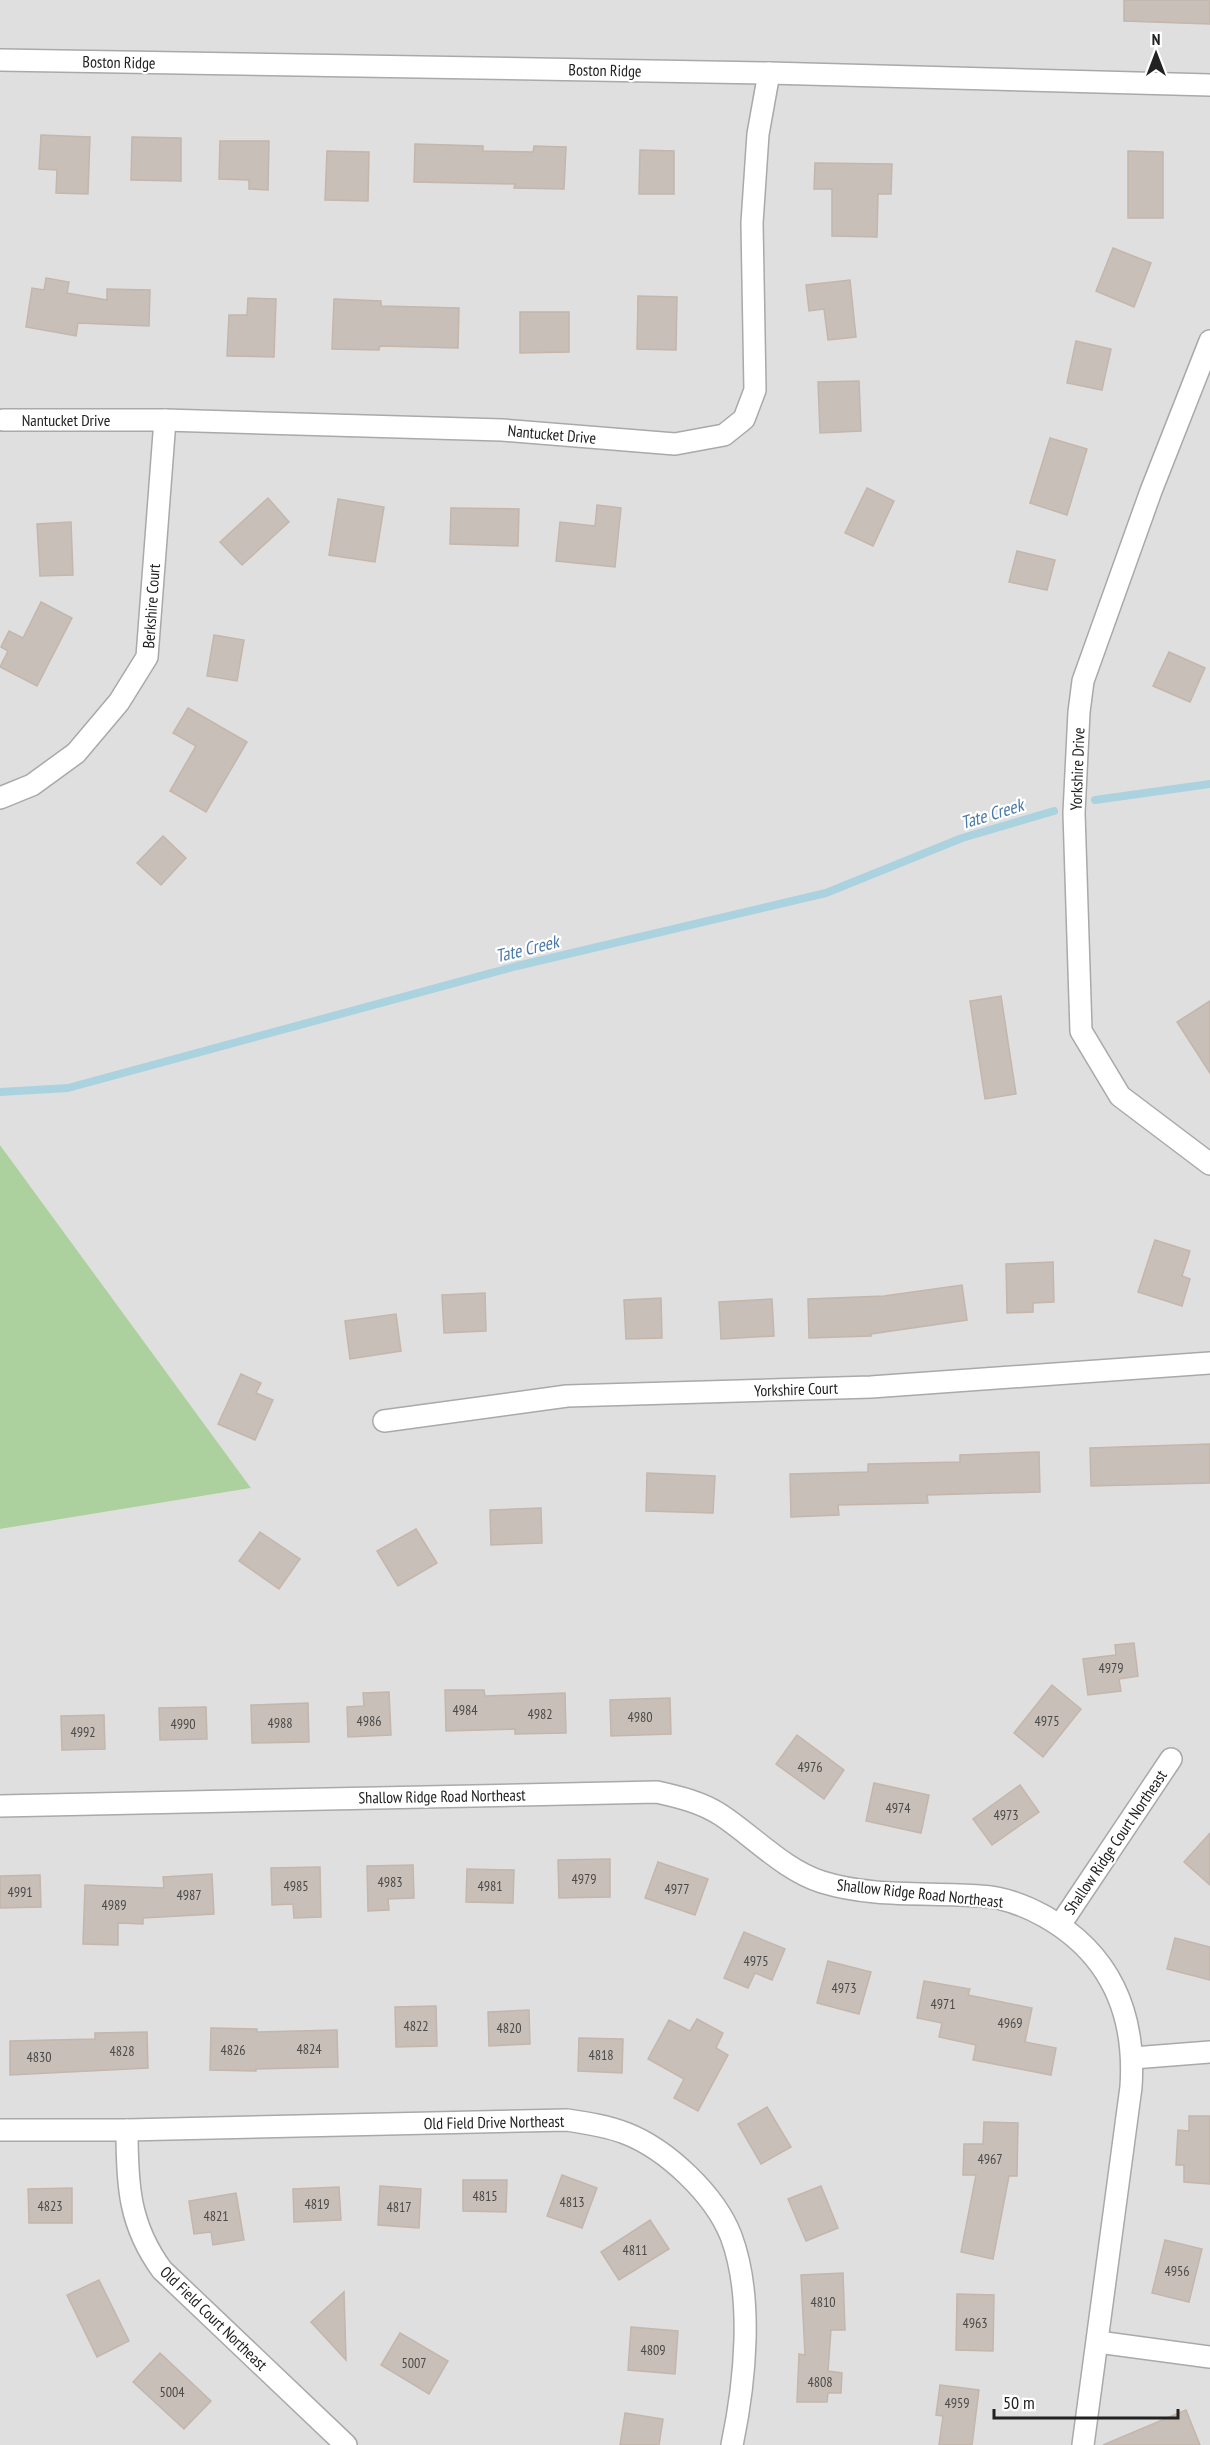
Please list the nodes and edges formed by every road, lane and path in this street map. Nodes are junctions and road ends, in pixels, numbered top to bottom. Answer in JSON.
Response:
{"nodes":[{"id":1,"x":0,"y":60,"type":"edge"},
{"id":2,"x":770,"y":73,"type":"junction"},
{"id":3,"x":1210,"y":85,"type":"edge"},
{"id":4,"x":1210,"y":341,"type":"edge"},
{"id":5,"x":3,"y":420,"type":"dead end"},
{"id":6,"x":165,"y":420,"type":"junction"},
{"id":7,"x":0,"y":798,"type":"edge"},
{"id":8,"x":1210,"y":1164,"type":"edge"},
{"id":9,"x":1210,"y":1363,"type":"edge"},
{"id":10,"x":384,"y":1421,"type":"dead end"},
{"id":11,"x":1171,"y":1759,"type":"dead end"},
{"id":12,"x":0,"y":1806,"type":"edge"},
{"id":13,"x":1060,"y":1925,"type":"junction"},
{"id":14,"x":1210,"y":2052,"type":"edge"},
{"id":15,"x":1133,"y":2058,"type":"junction"},
{"id":16,"x":0,"y":2130,"type":"edge"},
{"id":17,"x":127,"y":2130,"type":"junction"},
{"id":18,"x":1098,"y":2342,"type":"junction"},
{"id":19,"x":1210,"y":2357,"type":"edge"},
{"id":20,"x":346,"y":2445,"type":"edge"},
{"id":21,"x":732,"y":2445,"type":"edge"},
{"id":22,"x":1083,"y":2445,"type":"edge"}],
"edges":[{"from":1,"to":2,"type":"street","name":"Boston Ridge"},
{"from":2,"to":3,"type":"street","name":"Boston Ridge"},
{"from":2,"to":6,"type":"street","name":"Nantucket Drive"},
{"from":4,"to":8,"type":"street","name":"Yorkshire Drive"},
{"from":5,"to":6,"type":"street","name":"Nantucket Drive"},
{"from":6,"to":7,"type":"street","name":"Berkshire Court"},
{"from":9,"to":10,"type":"street","name":"Yorkshire Court"},
{"from":11,"to":13,"type":"street","name":"Shallow Ridge Court Northeast"},
{"from":12,"to":13,"type":"street","name":"Shallow Ridge Road Northeast"},
{"from":13,"to":15,"type":"street","name":"Shallow Ridge Road Northeast"},
{"from":14,"to":15,"type":"street"},
{"from":15,"to":18,"type":"street","name":"Shallow Ridge Road Northeast"},
{"from":16,"to":17,"type":"street","name":"Old Field Drive Northeast"},
{"from":17,"to":20,"type":"street","name":"Old Field Court Northeast"},
{"from":17,"to":21,"type":"street","name":"Old Field Drive Northeast"},
{"from":18,"to":19,"type":"street"},
{"from":18,"to":22,"type":"street","name":"Shallow Ridge Road Northeast"}]}
